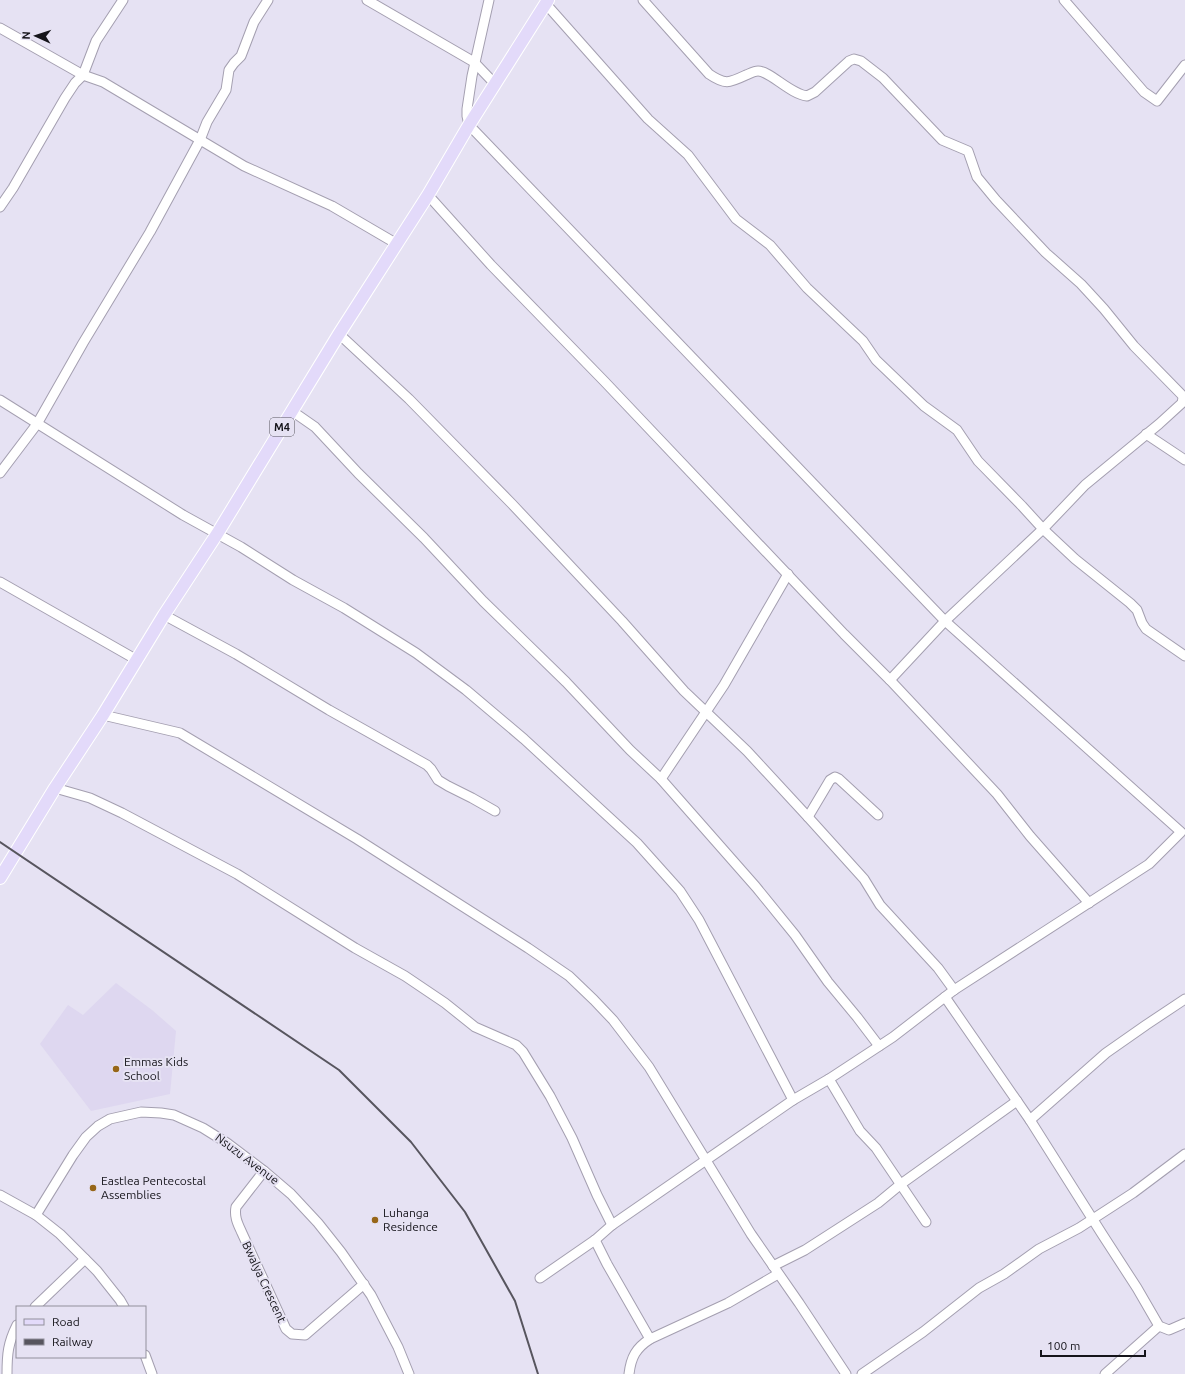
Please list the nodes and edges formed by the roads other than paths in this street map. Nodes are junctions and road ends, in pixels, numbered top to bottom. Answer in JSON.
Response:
{"nodes":[{"id":1,"x":123,"y":0,"type":"edge"},
{"id":2,"x":268,"y":0,"type":"edge"},
{"id":3,"x":367,"y":0,"type":"edge"},
{"id":4,"x":489,"y":0,"type":"edge"},
{"id":5,"x":643,"y":0,"type":"edge"},
{"id":6,"x":1064,"y":0,"type":"edge"},
{"id":7,"x":547,"y":2,"type":"edge"},
{"id":8,"x":0,"y":28,"type":"edge"},
{"id":9,"x":474,"y":62,"type":"junction"},
{"id":10,"x":1185,"y":65,"type":"edge"},
{"id":11,"x":83,"y":75,"type":"junction"},
{"id":12,"x":495,"y":84,"type":"junction"},
{"id":13,"x":469,"y":125,"type":"junction"},
{"id":14,"x":200,"y":140,"type":"junction"},
{"id":15,"x":428,"y":195,"type":"junction"},
{"id":16,"x":0,"y":207,"type":"edge"},
{"id":17,"x":397,"y":244,"type":"junction"},
{"id":18,"x":339,"y":334,"type":"junction"},
{"id":19,"x":0,"y":400,"type":"edge"},
{"id":20,"x":292,"y":411,"type":"junction"},
{"id":21,"x":37,"y":424,"type":"junction"},
{"id":22,"x":1146,"y":434,"type":"junction"},
{"id":23,"x":1185,"y":460,"type":"edge"},
{"id":24,"x":0,"y":473,"type":"edge"},
{"id":25,"x":1043,"y":529,"type":"junction"},
{"id":26,"x":217,"y":534,"type":"junction"},
{"id":27,"x":788,"y":574,"type":"junction"},
{"id":28,"x":0,"y":582,"type":"edge"},
{"id":29,"x":164,"y":615,"type":"junction"},
{"id":30,"x":945,"y":621,"type":"junction"},
{"id":31,"x":1185,"y":656,"type":"edge"},
{"id":32,"x":137,"y":660,"type":"junction"},
{"id":33,"x":890,"y":680,"type":"junction"},
{"id":34,"x":706,"y":713,"type":"junction"},
{"id":35,"x":103,"y":715,"type":"junction"},
{"id":36,"x":661,"y":779,"type":"junction"},
{"id":37,"x":55,"y":788,"type":"junction"},
{"id":38,"x":496,"y":811,"type":"dead end"},
{"id":39,"x":878,"y":815,"type":"dead end"},
{"id":40,"x":808,"y":816,"type":"junction"},
{"id":41,"x":1184,"y":833,"type":"edge"},
{"id":42,"x":0,"y":878,"type":"edge"},
{"id":43,"x":1089,"y":903,"type":"junction"},
{"id":44,"x":954,"y":990,"type":"junction"},
{"id":45,"x":945,"y":997,"type":"junction"},
{"id":46,"x":1185,"y":999,"type":"edge"},
{"id":47,"x":879,"y":1046,"type":"junction"},
{"id":48,"x":829,"y":1079,"type":"junction"},
{"id":49,"x":793,"y":1100,"type":"junction"},
{"id":50,"x":1017,"y":1101,"type":"junction"},
{"id":51,"x":1030,"y":1120,"type":"junction"},
{"id":52,"x":1185,"y":1154,"type":"edge"},
{"id":53,"x":706,"y":1161,"type":"junction"},
{"id":54,"x":264,"y":1171,"type":"junction"},
{"id":55,"x":901,"y":1184,"type":"junction"},
{"id":56,"x":0,"y":1195,"type":"edge"},
{"id":57,"x":36,"y":1215,"type":"junction"},
{"id":58,"x":1092,"y":1218,"type":"junction"},
{"id":59,"x":926,"y":1222,"type":"dead end"},
{"id":60,"x":612,"y":1226,"type":"junction"},
{"id":61,"x":595,"y":1240,"type":"junction"},
{"id":62,"x":85,"y":1260,"type":"junction"},
{"id":63,"x":776,"y":1270,"type":"junction"},
{"id":64,"x":540,"y":1278,"type":"dead end"},
{"id":65,"x":364,"y":1284,"type":"junction"},
{"id":66,"x":36,"y":1306,"type":"edge"},
{"id":67,"x":123,"y":1306,"type":"edge"},
{"id":68,"x":1185,"y":1323,"type":"edge"},
{"id":69,"x":1159,"y":1326,"type":"junction"},
{"id":70,"x":16,"y":1327,"type":"edge"},
{"id":71,"x":650,"y":1339,"type":"junction"},
{"id":72,"x":146,"y":1358,"type":"edge"},
{"id":73,"x":7,"y":1374,"type":"edge"},
{"id":74,"x":152,"y":1374,"type":"edge"},
{"id":75,"x":409,"y":1374,"type":"edge"},
{"id":76,"x":629,"y":1374,"type":"edge"},
{"id":77,"x":846,"y":1374,"type":"edge"},
{"id":78,"x":862,"y":1374,"type":"edge"},
{"id":79,"x":1105,"y":1374,"type":"edge"}],
"edges":[{"from":1,"to":11,"type":"street"},
{"from":2,"to":14,"type":"street"},
{"from":3,"to":9,"type":"street"},
{"from":4,"to":9,"type":"street"},
{"from":5,"to":22,"type":"street"},
{"from":6,"to":10,"type":"street"},
{"from":7,"to":12,"type":"main road","number":"M4"},
{"from":7,"to":25,"type":"street"},
{"from":8,"to":11,"type":"street"},
{"from":9,"to":12,"type":"street"},
{"from":9,"to":13,"type":"street"},
{"from":11,"to":14,"type":"street"},
{"from":11,"to":16,"type":"street"},
{"from":12,"to":13,"type":"main road","number":"M4"},
{"from":13,"to":15,"type":"main road","number":"M4"},
{"from":13,"to":30,"type":"street"},
{"from":14,"to":17,"type":"street"},
{"from":14,"to":21,"type":"street"},
{"from":15,"to":17,"type":"main road","number":"M4"},
{"from":15,"to":27,"type":"street"},
{"from":17,"to":18,"type":"main road","number":"M4"},
{"from":18,"to":20,"type":"main road","number":"M4"},
{"from":18,"to":34,"type":"street"},
{"from":19,"to":21,"type":"street"},
{"from":20,"to":26,"type":"main road","number":"M4"},
{"from":20,"to":36,"type":"street"},
{"from":21,"to":24,"type":"street"},
{"from":21,"to":26,"type":"street"},
{"from":22,"to":23,"type":"street"},
{"from":22,"to":25,"type":"street"},
{"from":25,"to":30,"type":"street"},
{"from":25,"to":31,"type":"street"},
{"from":26,"to":29,"type":"main road","number":"M4"},
{"from":26,"to":49,"type":"street"},
{"from":27,"to":33,"type":"street"},
{"from":27,"to":34,"type":"street"},
{"from":28,"to":32,"type":"street"},
{"from":29,"to":32,"type":"main road","number":"M4"},
{"from":29,"to":38,"type":"street"},
{"from":30,"to":33,"type":"street"},
{"from":30,"to":41,"type":"street"},
{"from":32,"to":35,"type":"main road","number":"M4"},
{"from":33,"to":43,"type":"street"},
{"from":34,"to":36,"type":"street"},
{"from":34,"to":40,"type":"street"},
{"from":35,"to":37,"type":"main road","number":"M4"},
{"from":35,"to":53,"type":"street"},
{"from":36,"to":47,"type":"street"},
{"from":37,"to":42,"type":"main road","number":"M4"},
{"from":37,"to":60,"type":"street"},
{"from":39,"to":40,"type":"street"},
{"from":40,"to":44,"type":"street"},
{"from":41,"to":43,"type":"street"},
{"from":43,"to":44,"type":"street"},
{"from":44,"to":45,"type":"street"},
{"from":45,"to":47,"type":"street"},
{"from":45,"to":50,"type":"street"},
{"from":46,"to":51,"type":"street"},
{"from":47,"to":48,"type":"street"},
{"from":48,"to":49,"type":"street"},
{"from":48,"to":55,"type":"street"},
{"from":49,"to":53,"type":"street"},
{"from":50,"to":51,"type":"street"},
{"from":50,"to":55,"type":"street"},
{"from":51,"to":58,"type":"street"},
{"from":52,"to":58,"type":"street"},
{"from":53,"to":60,"type":"street"},
{"from":53,"to":63,"type":"street"},
{"from":54,"to":57,"type":"street","name":"Nsuzu Avenue"},
{"from":54,"to":65,"type":"street","name":"Nsuzu Avenue"},
{"from":54,"to":65,"type":"street","name":"Bwalya Crescent"},
{"from":55,"to":59,"type":"street"},
{"from":55,"to":63,"type":"street"},
{"from":56,"to":57,"type":"street"},
{"from":57,"to":62,"type":"street"},
{"from":58,"to":69,"type":"street"},
{"from":58,"to":78,"type":"street"},
{"from":60,"to":61,"type":"street"},
{"from":61,"to":64,"type":"street"},
{"from":61,"to":71,"type":"street"},
{"from":62,"to":66,"type":"street"},
{"from":62,"to":67,"type":"street"},
{"from":63,"to":71,"type":"street"},
{"from":63,"to":77,"type":"street"},
{"from":65,"to":75,"type":"street","name":"Nsuzu Avenue"},
{"from":68,"to":69,"type":"street"},
{"from":69,"to":79,"type":"street"},
{"from":70,"to":73,"type":"street"},
{"from":71,"to":76,"type":"street"},
{"from":72,"to":74,"type":"street"}]}
